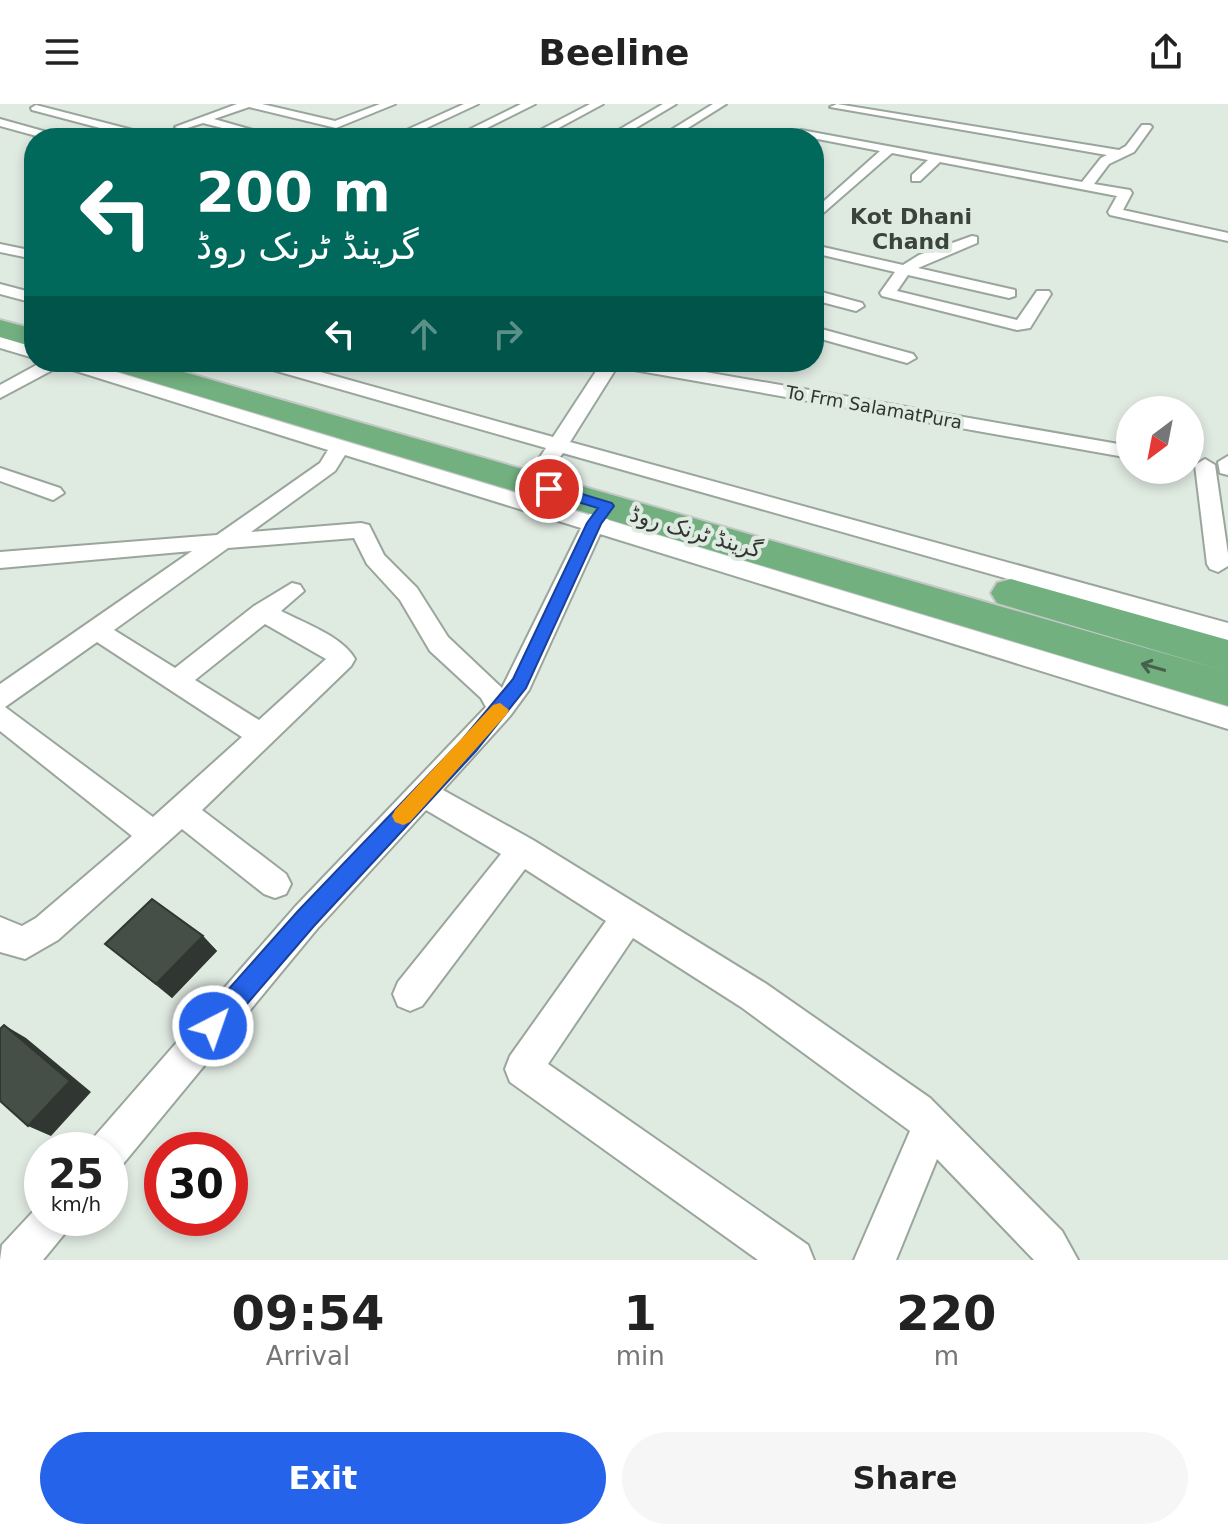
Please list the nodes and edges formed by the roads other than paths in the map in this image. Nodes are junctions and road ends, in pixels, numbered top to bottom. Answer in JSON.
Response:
{"nodes":[{"id":1,"x":49,"y":104,"type":"edge"},
{"id":2,"x":66,"y":104,"type":"edge"},
{"id":3,"x":248,"y":104,"type":"edge"},
{"id":4,"x":343,"y":104,"type":"edge"},
{"id":5,"x":390,"y":104,"type":"edge"},
{"id":6,"x":473,"y":104,"type":"edge"},
{"id":7,"x":530,"y":104,"type":"edge"},
{"id":8,"x":598,"y":104,"type":"edge"},
{"id":9,"x":649,"y":104,"type":"edge"},
{"id":10,"x":721,"y":104,"type":"edge"},
{"id":11,"x":565,"y":106,"type":"dead end"},
{"id":12,"x":668,"y":106,"type":"edge"},
{"id":13,"x":837,"y":106,"type":"edge"},
{"id":14,"x":586,"y":110,"type":"junction"},
{"id":15,"x":26,"y":111,"type":"junction"},
{"id":16,"x":373,"y":111,"type":"junction"},
{"id":17,"x":703,"y":114,"type":"junction"},
{"id":18,"x":396,"y":116,"type":"dead end"},
{"id":19,"x":203,"y":120,"type":"junction"},
{"id":20,"x":0,"y":121,"type":"edge"},
{"id":21,"x":322,"y":122,"type":"junction"},
{"id":22,"x":336,"y":125,"type":"junction"},
{"id":23,"x":157,"y":126,"type":"dead end"},
{"id":24,"x":181,"y":127,"type":"dead end"},
{"id":25,"x":1146,"y":127,"type":"dead end"},
{"id":26,"x":24,"y":128,"type":"edge"},
{"id":27,"x":105,"y":128,"type":"edge"},
{"id":28,"x":235,"y":128,"type":"edge"},
{"id":29,"x":307,"y":128,"type":"edge"},
{"id":30,"x":348,"y":128,"type":"edge"},
{"id":31,"x":417,"y":128,"type":"edge"},
{"id":32,"x":479,"y":128,"type":"edge"},
{"id":33,"x":551,"y":128,"type":"edge"},
{"id":34,"x":629,"y":128,"type":"edge"},
{"id":35,"x":680,"y":128,"type":"edge"},
{"id":36,"x":806,"y":128,"type":"edge"},
{"id":37,"x":1060,"y":130,"type":"dead end"},
{"id":38,"x":824,"y":133,"type":"edge"},
{"id":39,"x":1106,"y":138,"type":"dead end"},
{"id":40,"x":889,"y":149,"type":"junction"},
{"id":41,"x":1122,"y":154,"type":"junction"},
{"id":42,"x":938,"y":158,"type":"junction"},
{"id":43,"x":916,"y":178,"type":"dead end"},
{"id":44,"x":1085,"y":186,"type":"junction"},
{"id":45,"x":824,"y":200,"type":"edge"},
{"id":46,"x":1228,"y":237,"type":"edge"},
{"id":47,"x":972,"y":240,"type":"dead end"},
{"id":48,"x":0,"y":248,"type":"edge"},
{"id":49,"x":824,"y":251,"type":"edge"},
{"id":50,"x":24,"y":253,"type":"edge"},
{"id":51,"x":905,"y":269,"type":"junction"},
{"id":52,"x":0,"y":289,"type":"edge"},
{"id":53,"x":1009,"y":293,"type":"dead end"},
{"id":54,"x":1043,"y":294,"type":"dead end"},
{"id":55,"x":24,"y":295,"type":"edge"},
{"id":56,"x":824,"y":298,"type":"edge"},
{"id":57,"x":0,"y":301,"type":"edge"},
{"id":58,"x":856,"y":306,"type":"dead end"},
{"id":59,"x":24,"y":308,"type":"edge"},
{"id":60,"x":0,"y":328,"type":"edge"},
{"id":61,"x":24,"y":335,"type":"edge"},
{"id":62,"x":824,"y":335,"type":"edge"},
{"id":63,"x":0,"y":342,"type":"edge"},
{"id":64,"x":24,"y":350,"type":"edge"},
{"id":65,"x":907,"y":358,"type":"dead end"},
{"id":66,"x":37,"y":372,"type":"edge"},
{"id":67,"x":112,"y":372,"type":"edge"},
{"id":68,"x":166,"y":372,"type":"edge"},
{"id":69,"x":233,"y":372,"type":"edge"},
{"id":70,"x":277,"y":372,"type":"edge"},
{"id":71,"x":605,"y":372,"type":"edge"},
{"id":72,"x":675,"y":372,"type":"edge"},
{"id":73,"x":0,"y":392,"type":"edge"},
{"id":74,"x":282,"y":396,"type":"junction"},
{"id":75,"x":331,"y":418,"type":"junction"},
{"id":76,"x":1116,"y":450,"type":"edge"},
{"id":77,"x":554,"y":452,"type":"junction"},
{"id":78,"x":1216,"y":466,"type":"edge"},
{"id":79,"x":0,"y":474,"type":"edge"},
{"id":80,"x":53,"y":493,"type":"dead end"},
{"id":81,"x":601,"y":515,"type":"junction"},
{"id":82,"x":225,"y":542,"type":"junction"},
{"id":83,"x":0,"y":560,"type":"edge"},
{"id":84,"x":1218,"y":564,"type":"dead end"},
{"id":85,"x":946,"y":565,"type":"junction"},
{"id":86,"x":292,"y":591,"type":"dead end"},
{"id":87,"x":263,"y":612,"type":"junction"},
{"id":88,"x":96,"y":630,"type":"junction"},
{"id":89,"x":1228,"y":632,"type":"edge"},
{"id":90,"x":1228,"y":656,"type":"edge"},
{"id":91,"x":176,"y":681,"type":"junction"},
{"id":92,"x":1228,"y":689,"type":"edge"},
{"id":93,"x":0,"y":698,"type":"edge"},
{"id":94,"x":501,"y":709,"type":"junction"},
{"id":95,"x":0,"y":716,"type":"edge"},
{"id":96,"x":1228,"y":718,"type":"edge"},
{"id":97,"x":261,"y":735,"type":"junction"},
{"id":98,"x":424,"y":794,"type":"junction"},
{"id":99,"x":181,"y":811,"type":"junction"},
{"id":100,"x":152,"y":834,"type":"junction"},
{"id":101,"x":522,"y":850,"type":"junction"},
{"id":102,"x":275,"y":884,"type":"dead end"},
{"id":103,"x":628,"y":917,"type":"junction"},
{"id":104,"x":0,"y":933,"type":"edge"},
{"id":105,"x":410,"y":994,"type":"dead end"},
{"id":106,"x":932,"y":1125,"type":"junction"},
{"id":107,"x":124,"y":1132,"type":"edge"},
{"id":108,"x":37,"y":1236,"type":"edge"},
{"id":109,"x":17,"y":1260,"type":"edge"},
{"id":110,"x":793,"y":1260,"type":"edge"},
{"id":111,"x":875,"y":1260,"type":"edge"},
{"id":112,"x":1057,"y":1260,"type":"edge"}],
"edges":[{"from":1,"to":15,"type":"street"},
{"from":2,"to":23,"type":"street"},
{"from":3,"to":19,"type":"street"},
{"from":3,"to":21,"type":"street"},
{"from":4,"to":16,"type":"street"},
{"from":5,"to":16,"type":"street"},
{"from":6,"to":31,"type":"street"},
{"from":7,"to":32,"type":"street"},
{"from":8,"to":14,"type":"street"},
{"from":9,"to":12,"type":"street"},
{"from":10,"to":17,"type":"street"},
{"from":11,"to":14,"type":"street"},
{"from":12,"to":17,"type":"street"},
{"from":12,"to":34,"type":"street"},
{"from":13,"to":36,"type":"street"},
{"from":13,"to":41,"type":"street"},
{"from":14,"to":33,"type":"street"},
{"from":15,"to":20,"type":"street"},
{"from":15,"to":27,"type":"street"},
{"from":16,"to":18,"type":"street"},
{"from":16,"to":22,"type":"street"},
{"from":17,"to":35,"type":"street"},
{"from":19,"to":24,"type":"street"},
{"from":19,"to":28,"type":"street"},
{"from":20,"to":26,"type":"street"},
{"from":21,"to":22,"type":"street"},
{"from":21,"to":29,"type":"street"},
{"from":22,"to":30,"type":"street"},
{"from":25,"to":41,"type":"street"},
{"from":37,"to":39,"type":"street"},
{"from":38,"to":40,"type":"street"},
{"from":40,"to":42,"type":"street"},
{"from":40,"to":45,"type":"street"},
{"from":41,"to":44,"type":"street"},
{"from":42,"to":43,"type":"street"},
{"from":42,"to":44,"type":"street"},
{"from":44,"to":46,"type":"street"},
{"from":47,"to":51,"type":"street"},
{"from":48,"to":50,"type":"street"},
{"from":49,"to":51,"type":"street"},
{"from":51,"to":53,"type":"street"},
{"from":51,"to":54,"type":"street"},
{"from":52,"to":55,"type":"street"},
{"from":56,"to":58,"type":"street"},
{"from":57,"to":59,"type":"highway"},
{"from":60,"to":61,"type":"highway"},
{"from":62,"to":65,"type":"street"},
{"from":63,"to":64,"type":"street"},
{"from":66,"to":73,"type":"street"},
{"from":67,"to":75,"type":"street"},
{"from":68,"to":74,"type":"highway","name":"گرینڈ ٹرنک روڈ"},
{"from":69,"to":74,"type":"highway","name":"گرینڈ ٹرنک روڈ"},
{"from":70,"to":75,"type":"street"},
{"from":71,"to":77,"type":"street"},
{"from":72,"to":76,"type":"street","name":"To Frm SalamatPura"},
{"from":74,"to":75,"type":"highway","name":"گرینڈ ٹرنک روڈ"},
{"from":75,"to":77,"type":"highway","name":"گرینڈ ٹرنک روڈ"},
{"from":75,"to":81,"type":"highway","name":"گرینڈ ٹرنک روڈ"},
{"from":75,"to":82,"type":"street"},
{"from":77,"to":85,"type":"highway","name":"گرینڈ ٹرنک روڈ"},
{"from":78,"to":84,"type":"street"},
{"from":79,"to":80,"type":"street"},
{"from":92,"to":81,"type":"highway","name":"گرینڈ ٹرنک روڈ","one_way":true},
{"from":81,"to":94,"type":"street"},
{"from":81,"to":96,"type":"street"},
{"from":82,"to":83,"type":"street"},
{"from":82,"to":88,"type":"street"},
{"from":82,"to":94,"type":"street"},
{"from":85,"to":89,"type":"street"},
{"from":85,"to":90,"type":"highway","name":"گرینڈ ٹرنک روڈ"},
{"from":86,"to":87,"type":"street"},
{"from":87,"to":91,"type":"street"},
{"from":87,"to":97,"type":"street"},
{"from":88,"to":91,"type":"street"},
{"from":88,"to":93,"type":"street"},
{"from":91,"to":97,"type":"street"},
{"from":94,"to":98,"type":"street"},
{"from":95,"to":100,"type":"street"},
{"from":97,"to":99,"type":"street"},
{"from":98,"to":101,"type":"street"},
{"from":98,"to":107,"type":"street"},
{"from":99,"to":100,"type":"street"},
{"from":99,"to":102,"type":"street"},
{"from":100,"to":104,"type":"street"},
{"from":101,"to":103,"type":"street"},
{"from":101,"to":105,"type":"street"},
{"from":103,"to":106,"type":"street"},
{"from":103,"to":110,"type":"street"},
{"from":106,"to":111,"type":"street"},
{"from":106,"to":112,"type":"street"},
{"from":108,"to":109,"type":"street"}]}
